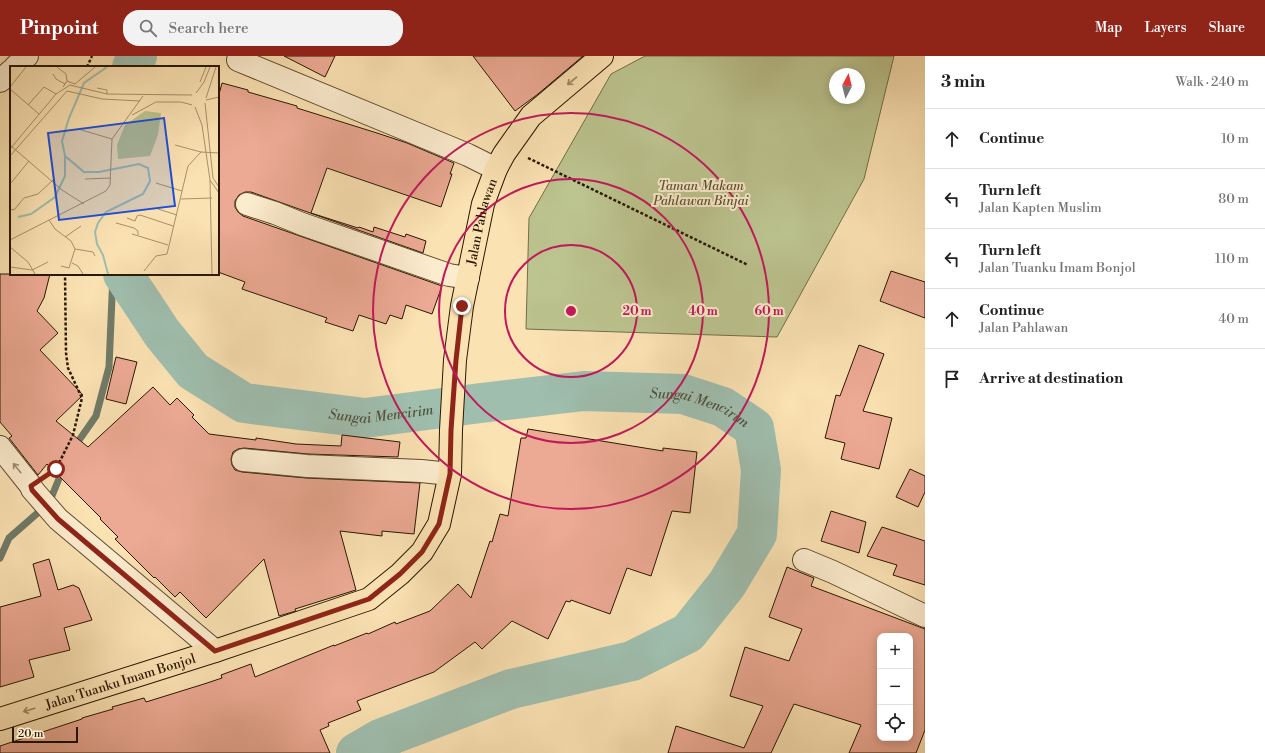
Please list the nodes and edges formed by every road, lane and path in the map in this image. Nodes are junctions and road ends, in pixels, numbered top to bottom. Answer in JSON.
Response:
{"nodes":[{"id":1,"x":27,"y":56,"type":"edge"},
{"id":2,"x":92,"y":56,"type":"edge"},
{"id":3,"x":602,"y":56,"type":"edge"},
{"id":4,"x":238,"y":60,"type":"dead end"},
{"id":5,"x":16,"y":66,"type":"edge"},
{"id":6,"x":87,"y":66,"type":"edge"},
{"id":7,"x":10,"y":72,"type":"edge"},
{"id":8,"x":0,"y":81,"type":"edge"},
{"id":9,"x":508,"y":148,"type":"junction"},
{"id":10,"x":496,"y":169,"type":"junction"},
{"id":11,"x":246,"y":204,"type":"dead end"},
{"id":12,"x":748,"y":265,"type":"dead end"},
{"id":13,"x":66,"y":275,"type":"edge"},
{"id":14,"x":468,"y":278,"type":"junction"},
{"id":15,"x":451,"y":430,"type":"joint"},
{"id":16,"x":0,"y":447,"type":"edge"},
{"id":17,"x":243,"y":460,"type":"dead end"},
{"id":18,"x":450,"y":474,"type":"junction"},
{"id":19,"x":31,"y":488,"type":"junction"},
{"id":20,"x":804,"y":560,"type":"dead end"},
{"id":21,"x":925,"y":616,"type":"edge"},
{"id":22,"x":215,"y":651,"type":"junction"},
{"id":23,"x":0,"y":719,"type":"edge"}],
"edges":[{"from":1,"to":5,"type":"street"},
{"from":2,"to":6,"type":"path"},
{"from":3,"to":9,"type":"main road","name":"Jalan Pahlawan","one_way":true},
{"from":4,"to":10,"type":"street"},
{"from":7,"to":8,"type":"street"},
{"from":9,"to":10,"type":"main road","name":"Jalan Pahlawan"},
{"from":9,"to":12,"type":"path"},
{"from":10,"to":14,"type":"main road","name":"Jalan Pahlawan"},
{"from":11,"to":14,"type":"street"},
{"from":13,"to":19,"type":"path"},
{"from":14,"to":15,"type":"main road","name":"Jalan Pahlawan"},
{"from":15,"to":18,"type":"main road","name":"Jalan Tuanku Imam Bonjol"},
{"from":19,"to":16,"type":"street","one_way":true},
{"from":17,"to":18,"type":"street"},
{"from":18,"to":22,"type":"main road","name":"Jalan Tuanku Imam Bonjol"},
{"from":19,"to":22,"type":"street"},
{"from":20,"to":21,"type":"street"},
{"from":22,"to":23,"type":"main road","name":"Jalan Tuanku Imam Bonjol","one_way":true}]}
